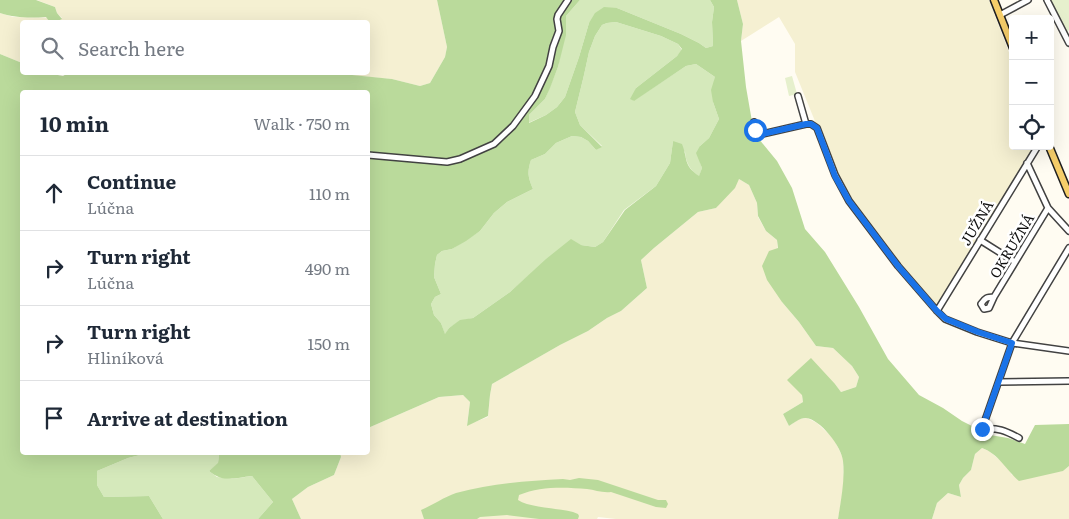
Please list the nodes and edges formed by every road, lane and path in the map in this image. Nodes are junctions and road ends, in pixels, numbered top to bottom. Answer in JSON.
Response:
{"nodes":[{"id":1,"x":568,"y":0,"type":"edge"},
{"id":2,"x":994,"y":0,"type":"edge"},
{"id":3,"x":1028,"y":0,"type":"edge"},
{"id":4,"x":1047,"y":0,"type":"edge"},
{"id":5,"x":1000,"y":16,"type":"junction"},
{"id":6,"x":1009,"y":38,"type":"edge"},
{"id":7,"x":1069,"y":42,"type":"edge"},
{"id":8,"x":798,"y":96,"type":"dead end"},
{"id":9,"x":754,"y":122,"type":"dead end"},
{"id":10,"x":806,"y":124,"type":"junction"},
{"id":11,"x":1035,"y":150,"type":"edge"},
{"id":12,"x":1051,"y":150,"type":"edge"},
{"id":13,"x":370,"y":155,"type":"edge"},
{"id":14,"x":1027,"y":163,"type":"junction"},
{"id":15,"x":1069,"y":194,"type":"edge"},
{"id":16,"x":1048,"y":208,"type":"junction"},
{"id":17,"x":1069,"y":230,"type":"edge"},
{"id":18,"x":980,"y":240,"type":"junction"},
{"id":19,"x":1069,"y":248,"type":"edge"},
{"id":20,"x":1015,"y":262,"type":"junction"},
{"id":21,"x":994,"y":297,"type":"dead end"},
{"id":22,"x":937,"y":311,"type":"junction"},
{"id":23,"x":1012,"y":343,"type":"junction"},
{"id":24,"x":1069,"y":350,"type":"edge"},
{"id":25,"x":1069,"y":381,"type":"edge"},
{"id":26,"x":999,"y":382,"type":"junction"},
{"id":27,"x":1019,"y":438,"type":"dead end"}],
"edges":[{"from":1,"to":13,"type":"street"},
{"from":2,"to":5,"type":"main road"},
{"from":3,"to":5,"type":"street"},
{"from":4,"to":7,"type":"street"},
{"from":5,"to":6,"type":"main road"},
{"from":8,"to":10,"type":"street"},
{"from":9,"to":10,"type":"street"},
{"from":10,"to":22,"type":"street"},
{"from":11,"to":14,"type":"street","name":"JUŽNÁ"},
{"from":12,"to":15,"type":"main road"},
{"from":14,"to":16,"type":"street"},
{"from":14,"to":18,"type":"street","name":"JUŽNÁ"},
{"from":16,"to":17,"type":"street"},
{"from":16,"to":20,"type":"street","name":"OKRUŽNÁ"},
{"from":18,"to":20,"type":"street"},
{"from":18,"to":22,"type":"street","name":"JUŽNÁ"},
{"from":19,"to":23,"type":"street"},
{"from":20,"to":21,"type":"street","name":"OKRUŽNÁ"},
{"from":22,"to":23,"type":"street"},
{"from":23,"to":24,"type":"street"},
{"from":23,"to":26,"type":"street"},
{"from":25,"to":26,"type":"street"},
{"from":26,"to":27,"type":"street"}]}
